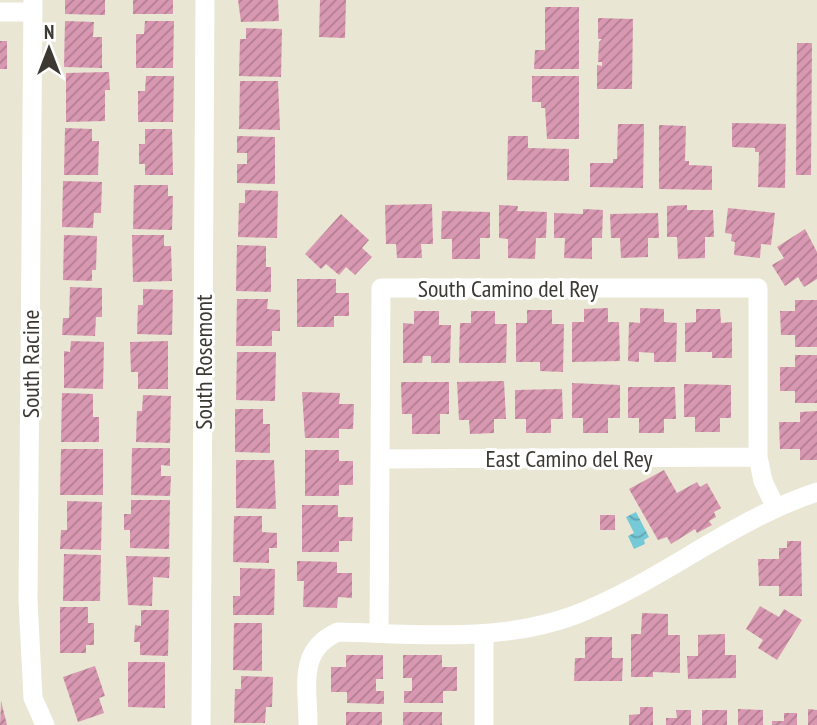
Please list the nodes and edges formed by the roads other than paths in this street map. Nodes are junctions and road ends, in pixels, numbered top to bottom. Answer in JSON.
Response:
{"nodes":[{"id":1,"x":205,"y":0,"type":"edge"},
{"id":2,"x":33,"y":6,"type":"edge"},
{"id":3,"x":0,"y":12,"type":"edge"},
{"id":4,"x":758,"y":457,"type":"junction"},
{"id":5,"x":380,"y":459,"type":"junction"},
{"id":6,"x":817,"y":492,"type":"edge"},
{"id":7,"x":775,"y":506,"type":"junction"},
{"id":8,"x":379,"y":633,"type":"junction"},
{"id":9,"x":484,"y":634,"type":"junction"},
{"id":10,"x":46,"y":725,"type":"edge"},
{"id":11,"x":201,"y":725,"type":"edge"},
{"id":12,"x":308,"y":725,"type":"edge"},
{"id":13,"x":484,"y":725,"type":"edge"}],
"edges":[{"from":1,"to":11,"type":"street","name":"South Rosemont"},
{"from":2,"to":3,"type":"street"},
{"from":2,"to":10,"type":"street","name":"South Racine"},
{"from":4,"to":5,"type":"street","name":"East Camino del Rey"},
{"from":4,"to":5,"type":"street","name":"South Camino del Rey"},
{"from":4,"to":7,"type":"street","name":"South Camino del Rey"},
{"from":5,"to":8,"type":"street","name":"South Camino del Rey"},
{"from":6,"to":7,"type":"street"},
{"from":7,"to":9,"type":"street"},
{"from":8,"to":9,"type":"street"},
{"from":8,"to":12,"type":"street"},
{"from":9,"to":13,"type":"street"}]}
